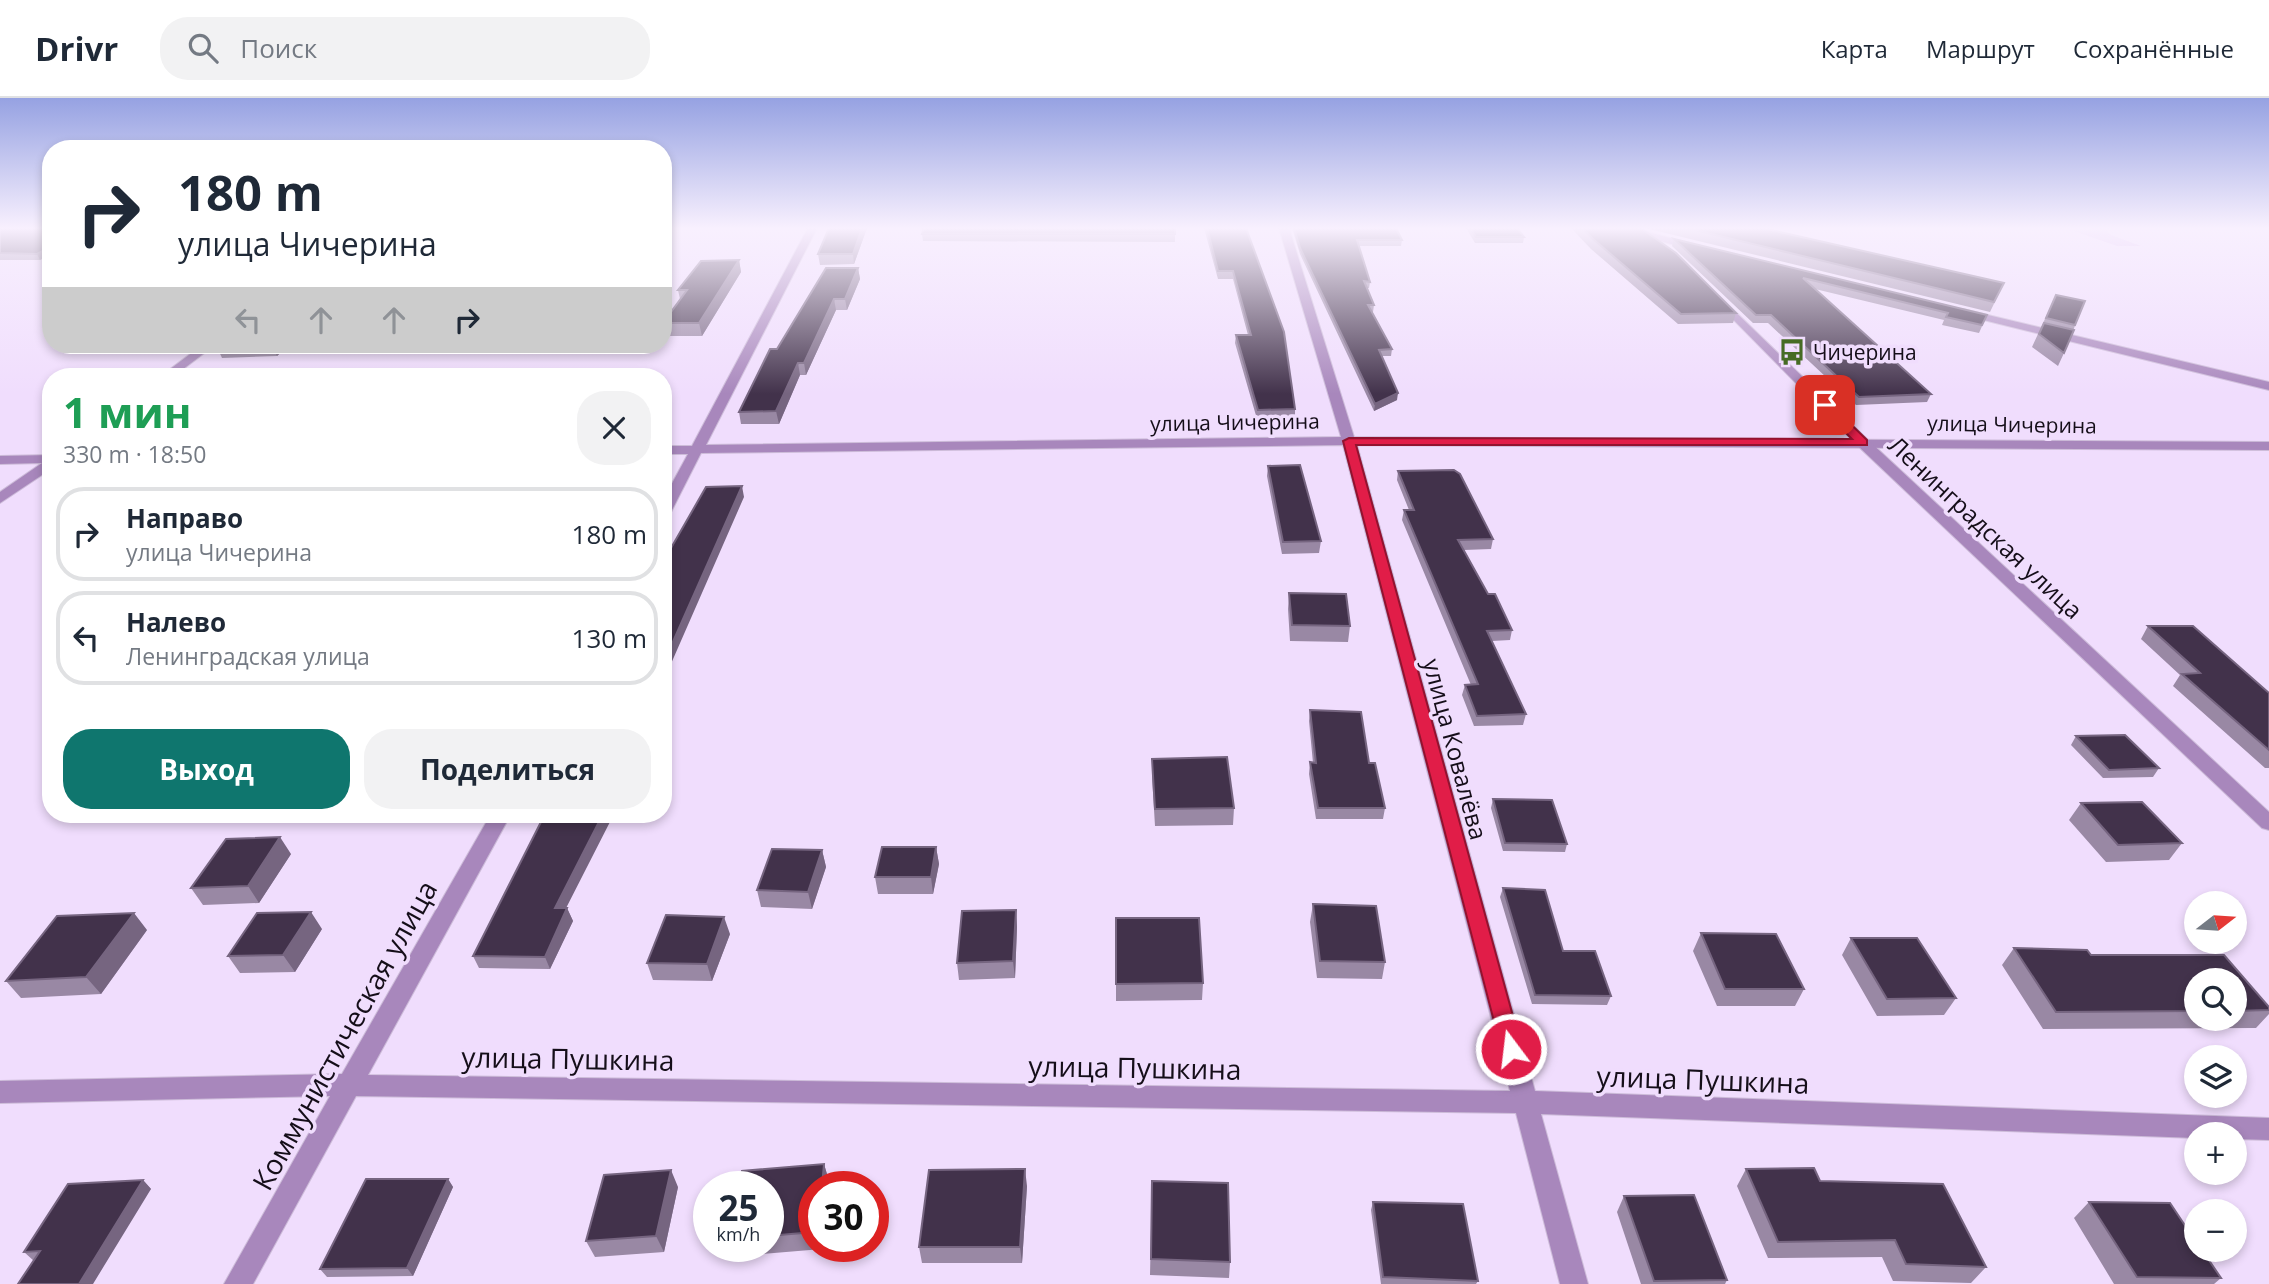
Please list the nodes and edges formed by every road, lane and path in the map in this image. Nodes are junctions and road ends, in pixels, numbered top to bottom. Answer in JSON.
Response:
{"nodes":[{"id":1,"x":784,"y":283,"type":"edge"},
{"id":2,"x":1301,"y":283,"type":"edge"},
{"id":3,"x":1706,"y":286,"type":"edge"},
{"id":4,"x":1956,"y":310,"type":"edge"},
{"id":5,"x":197,"y":354,"type":"edge"},
{"id":6,"x":178,"y":368,"type":"edge"},
{"id":7,"x":2269,"y":386,"type":"edge"},
{"id":8,"x":1349,"y":441,"type":"junction"},
{"id":9,"x":1863,"y":443,"type":"junction"},
{"id":10,"x":2269,"y":446,"type":"edge"},
{"id":11,"x":672,"y":450,"type":"edge"},
{"id":12,"x":698,"y":450,"type":"junction"},
{"id":13,"x":0,"y":460,"type":"edge"},
{"id":14,"x":42,"y":461,"type":"edge"},
{"id":15,"x":42,"y":468,"type":"edge"},
{"id":16,"x":672,"y":498,"type":"edge"},
{"id":17,"x":0,"y":499,"type":"edge"},
{"id":18,"x":496,"y":823,"type":"edge"},
{"id":19,"x":2269,"y":823,"type":"edge"},
{"id":20,"x":351,"y":1085,"type":"junction"},
{"id":21,"x":0,"y":1092,"type":"edge"},
{"id":22,"x":1525,"y":1102,"type":"junction"},
{"id":23,"x":2269,"y":1129,"type":"edge"},
{"id":24,"x":238,"y":1284,"type":"edge"},
{"id":25,"x":1574,"y":1284,"type":"edge"}],
"edges":[{"from":1,"to":12,"type":"street"},
{"from":2,"to":8,"type":"street","name":"улица Ковалёва"},
{"from":3,"to":9,"type":"street","name":"Ленинградская улица"},
{"from":4,"to":7,"type":"street"},
{"from":5,"to":6,"type":"street"},
{"from":8,"to":9,"type":"street","name":"улица Чичерина"},
{"from":8,"to":12,"type":"street","name":"улица Чичерина"},
{"from":8,"to":22,"type":"street","name":"улица Ковалёва"},
{"from":9,"to":10,"type":"street","name":"улица Чичерина"},
{"from":9,"to":19,"type":"street","name":"Ленинградская улица"},
{"from":11,"to":12,"type":"street","name":"улица Чичерина"},
{"from":12,"to":16,"type":"street"},
{"from":13,"to":14,"type":"street"},
{"from":15,"to":17,"type":"street"},
{"from":18,"to":20,"type":"street","name":"Коммунистическая улица"},
{"from":20,"to":21,"type":"street","name":"улица Пушкина"},
{"from":20,"to":22,"type":"street","name":"улица Пушкина"},
{"from":20,"to":24,"type":"street","name":"Коммунистическая улица"},
{"from":22,"to":23,"type":"street","name":"улица Пушкина"},
{"from":22,"to":25,"type":"street","name":"улица Ковалёва"}]}
